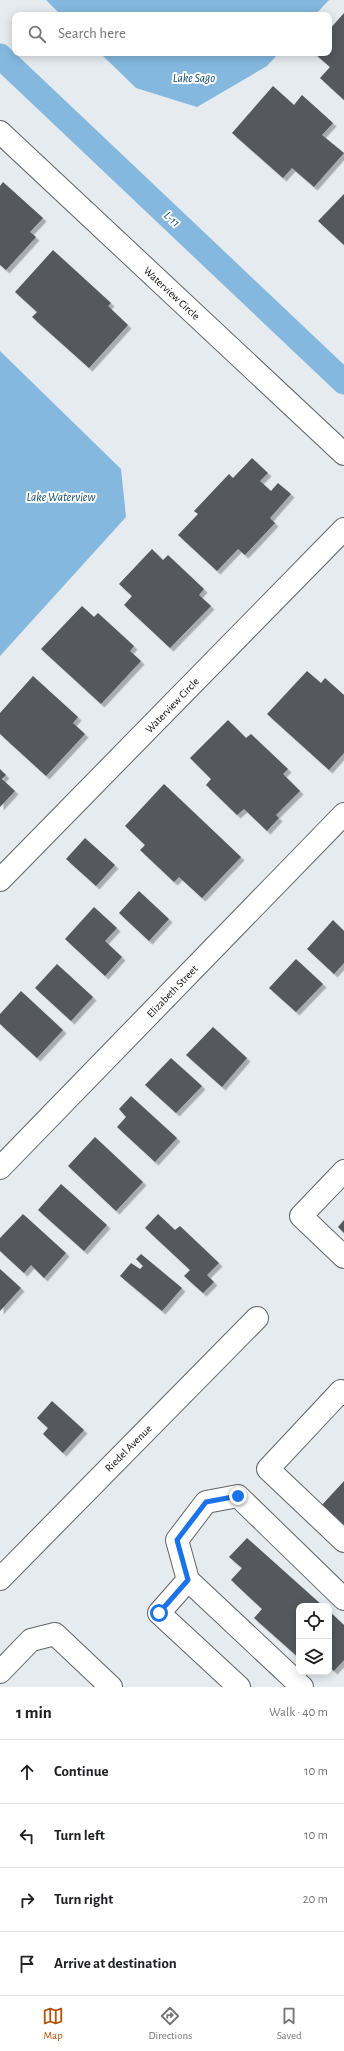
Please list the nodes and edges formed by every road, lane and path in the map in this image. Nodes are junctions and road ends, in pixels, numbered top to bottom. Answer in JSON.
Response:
{"nodes":[{"id":1,"x":0,"y":132,"type":"edge"},
{"id":2,"x":344,"y":454,"type":"edge"},
{"id":3,"x":344,"y":529,"type":"edge"},
{"id":4,"x":344,"y":814,"type":"edge"},
{"id":5,"x":0,"y":880,"type":"edge"},
{"id":6,"x":0,"y":1168,"type":"edge"},
{"id":7,"x":344,"y":1171,"type":"edge"},
{"id":8,"x":344,"y":1257,"type":"edge"},
{"id":9,"x":257,"y":1318,"type":"dead end"},
{"id":10,"x":344,"y":1394,"type":"edge"},
{"id":11,"x":344,"y":1541,"type":"edge"},
{"id":12,"x":0,"y":1578,"type":"edge"},
{"id":13,"x":188,"y":1580,"type":"junction"},
{"id":14,"x":344,"y":1599,"type":"edge"},
{"id":15,"x":0,"y":1672,"type":"edge"},
{"id":16,"x":111,"y":1687,"type":"edge"},
{"id":17,"x":240,"y":1687,"type":"edge"},
{"id":18,"x":302,"y":1687,"type":"edge"}],
"edges":[{"from":1,"to":2,"type":"street","name":"Waterview Circle"},
{"from":3,"to":5,"type":"street","name":"Waterview Circle"},
{"from":4,"to":6,"type":"street","name":"Elizabeth Street"},
{"from":7,"to":8,"type":"street"},
{"from":9,"to":12,"type":"street","name":"Riedel Avenue"},
{"from":10,"to":11,"type":"street"},
{"from":13,"to":14,"type":"street"},
{"from":13,"to":17,"type":"street"},
{"from":13,"to":18,"type":"street"},
{"from":15,"to":16,"type":"street"}]}
